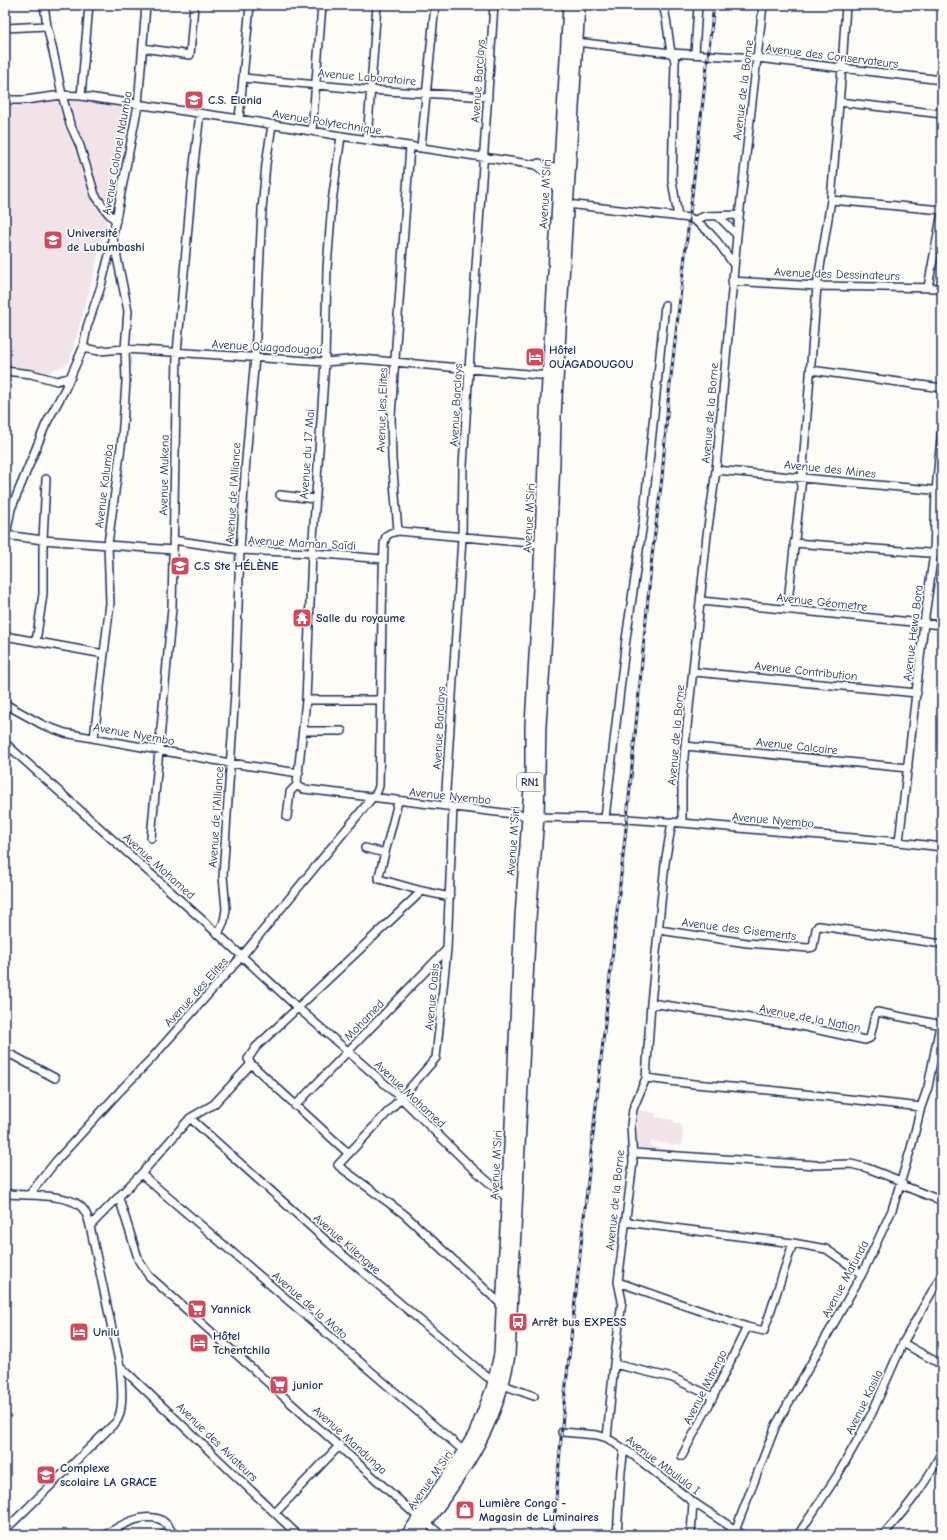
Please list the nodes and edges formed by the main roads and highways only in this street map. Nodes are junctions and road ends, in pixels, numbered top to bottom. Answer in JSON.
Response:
{"nodes":[{"id":1,"x":569,"y":5,"type":"edge"},
{"id":2,"x":578,"y":5,"type":"edge"},
{"id":3,"x":561,"y":149,"type":"junction"},
{"id":4,"x":564,"y":169,"type":"junction"},
{"id":5,"x":558,"y":190,"type":"junction"},
{"id":6,"x":552,"y":373,"type":"junction"},
{"id":7,"x":533,"y":817,"type":"junction"},
{"id":8,"x":506,"y":1333,"type":"junction"},
{"id":9,"x":499,"y":1383,"type":"junction"},
{"id":10,"x":423,"y":1520,"type":"junction"},
{"id":11,"x":407,"y":1535,"type":"edge"},
{"id":12,"x":417,"y":1535,"type":"edge"}],
"edges":[{"from":1,"to":3,"type":"highway","name":"Avenue M'Siri","number":"RN1"},
{"from":2,"to":4,"type":"highway","name":"Avenue M'Siri","number":"RN1"},
{"from":3,"to":4,"type":"highway","name":"Avenue M'Siri","number":"RN1"},
{"from":3,"to":5,"type":"highway"},
{"from":4,"to":5,"type":"highway","name":"Avenue M'Siri","number":"RN1"},
{"from":4,"to":6,"type":"highway","name":"Avenue M'Siri","number":"RN1"},
{"from":5,"to":6,"type":"highway","name":"Avenue M'Siri","number":"RN1"},
{"from":6,"to":7,"type":"highway","name":"Avenue M'Siri","number":"RN1"},
{"from":6,"to":7,"type":"highway","name":"Avenue M'Siri","number":"RN1"},
{"from":7,"to":8,"type":"highway","name":"Avenue M'Siri","number":"RN1"},
{"from":7,"to":8,"type":"highway","name":"Avenue M'Siri","number":"RN1"},
{"from":8,"to":9,"type":"highway","name":"Avenue M'Siri","number":"RN1"},
{"from":9,"to":10,"type":"highway","name":"Avenue M'Siri","number":"RN1"},
{"from":9,"to":10,"type":"highway","name":"Avenue M'Siri","number":"RN1"},
{"from":10,"to":11,"type":"highway","name":"Avenue M'Siri","number":"RN1"},
{"from":10,"to":12,"type":"highway","name":"Avenue M'Siri","number":"RN1"}]}
